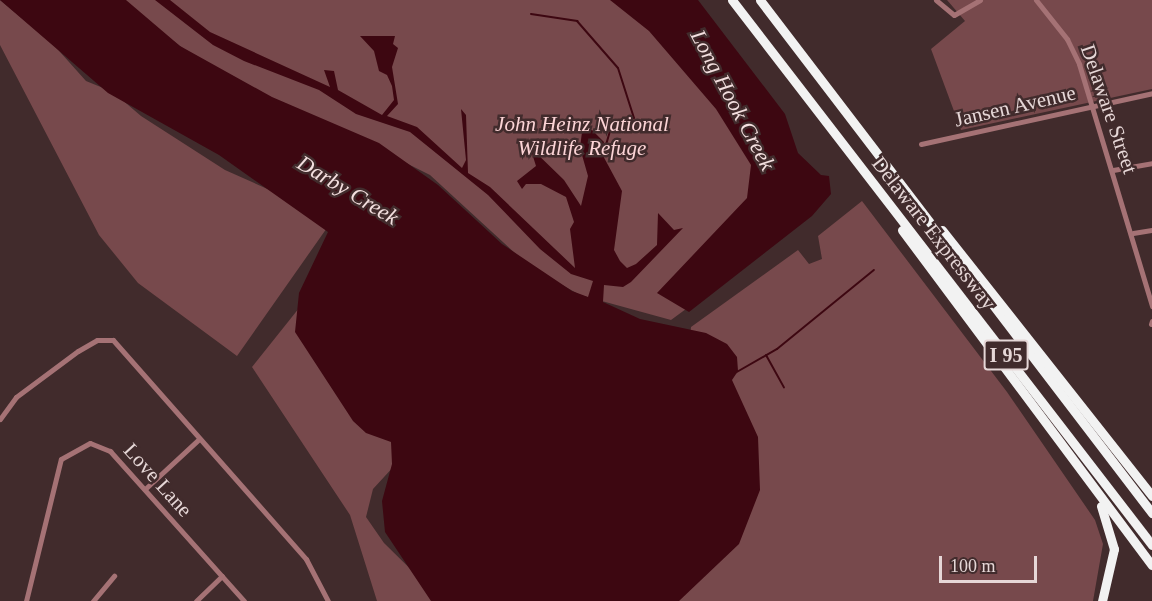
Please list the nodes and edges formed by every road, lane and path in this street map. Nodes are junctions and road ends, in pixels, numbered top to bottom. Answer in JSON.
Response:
{"nodes":[{"id":1,"x":732,"y":0,"type":"edge"},
{"id":2,"x":760,"y":0,"type":"edge"},
{"id":3,"x":936,"y":0,"type":"edge"},
{"id":4,"x":980,"y":0,"type":"edge"},
{"id":5,"x":1036,"y":0,"type":"edge"},
{"id":6,"x":1152,"y":93,"type":"edge"},
{"id":7,"x":1093,"y":105,"type":"junction"},
{"id":8,"x":921,"y":144,"type":"dead end"},
{"id":9,"x":1152,"y":163,"type":"edge"},
{"id":10,"x":859,"y":165,"type":"junction"},
{"id":11,"x":1113,"y":170,"type":"junction"},
{"id":12,"x":902,"y":186,"type":"junction"},
{"id":13,"x":1152,"y":230,"type":"edge"},
{"id":14,"x":1133,"y":233,"type":"junction"},
{"id":15,"x":1152,"y":306,"type":"edge"},
{"id":16,"x":0,"y":419,"type":"edge"},
{"id":17,"x":198,"y":440,"type":"junction"},
{"id":18,"x":1114,"y":446,"type":"junction"},
{"id":19,"x":1076,"y":466,"type":"junction"},
{"id":20,"x":1152,"y":483,"type":"edge"},
{"id":21,"x":146,"y":489,"type":"junction"},
{"id":22,"x":1152,"y":496,"type":"edge"},
{"id":23,"x":1152,"y":513,"type":"edge"},
{"id":24,"x":1152,"y":545,"type":"edge"},
{"id":25,"x":1152,"y":565,"type":"edge"},
{"id":26,"x":114,"y":576,"type":"dead end"},
{"id":27,"x":222,"y":576,"type":"junction"},
{"id":28,"x":26,"y":601,"type":"edge"},
{"id":29,"x":93,"y":601,"type":"edge"},
{"id":30,"x":196,"y":601,"type":"edge"},
{"id":31,"x":244,"y":601,"type":"edge"},
{"id":32,"x":328,"y":601,"type":"edge"},
{"id":33,"x":1102,"y":601,"type":"edge"}],
"edges":[{"from":1,"to":10,"type":"highway","name":"Delaware Expressway","number":"I 95"},
{"from":2,"to":12,"type":"highway","name":"Delaware Expressway","number":"I 95"},
{"from":3,"to":4,"type":"street"},
{"from":5,"to":7,"type":"street","name":"Delaware Street"},
{"from":6,"to":7,"type":"street","name":"Jansen Avenue"},
{"from":7,"to":8,"type":"street","name":"Jansen Avenue"},
{"from":7,"to":11,"type":"street","name":"Delaware Street"},
{"from":9,"to":11,"type":"street"},
{"from":10,"to":19,"type":"highway"},
{"from":10,"to":24,"type":"highway","name":"Delaware Expressway","number":"I 95"},
{"from":11,"to":14,"type":"street","name":"Delaware Street"},
{"from":12,"to":18,"type":"highway"},
{"from":12,"to":23,"type":"highway","name":"Delaware Expressway","number":"I 95"},
{"from":13,"to":14,"type":"street"},
{"from":14,"to":15,"type":"street","name":"Delaware Street"},
{"from":16,"to":17,"type":"street"},
{"from":17,"to":21,"type":"street"},
{"from":17,"to":32,"type":"street"},
{"from":18,"to":20,"type":"highway"},
{"from":18,"to":22,"type":"highway"},
{"from":19,"to":25,"type":"highway"},
{"from":19,"to":33,"type":"highway"},
{"from":21,"to":27,"type":"street","name":"Love Lane"},
{"from":21,"to":28,"type":"street","name":"Love Lane"},
{"from":26,"to":29,"type":"street"},
{"from":27,"to":30,"type":"street"},
{"from":27,"to":31,"type":"street","name":"Love Lane"}]}
